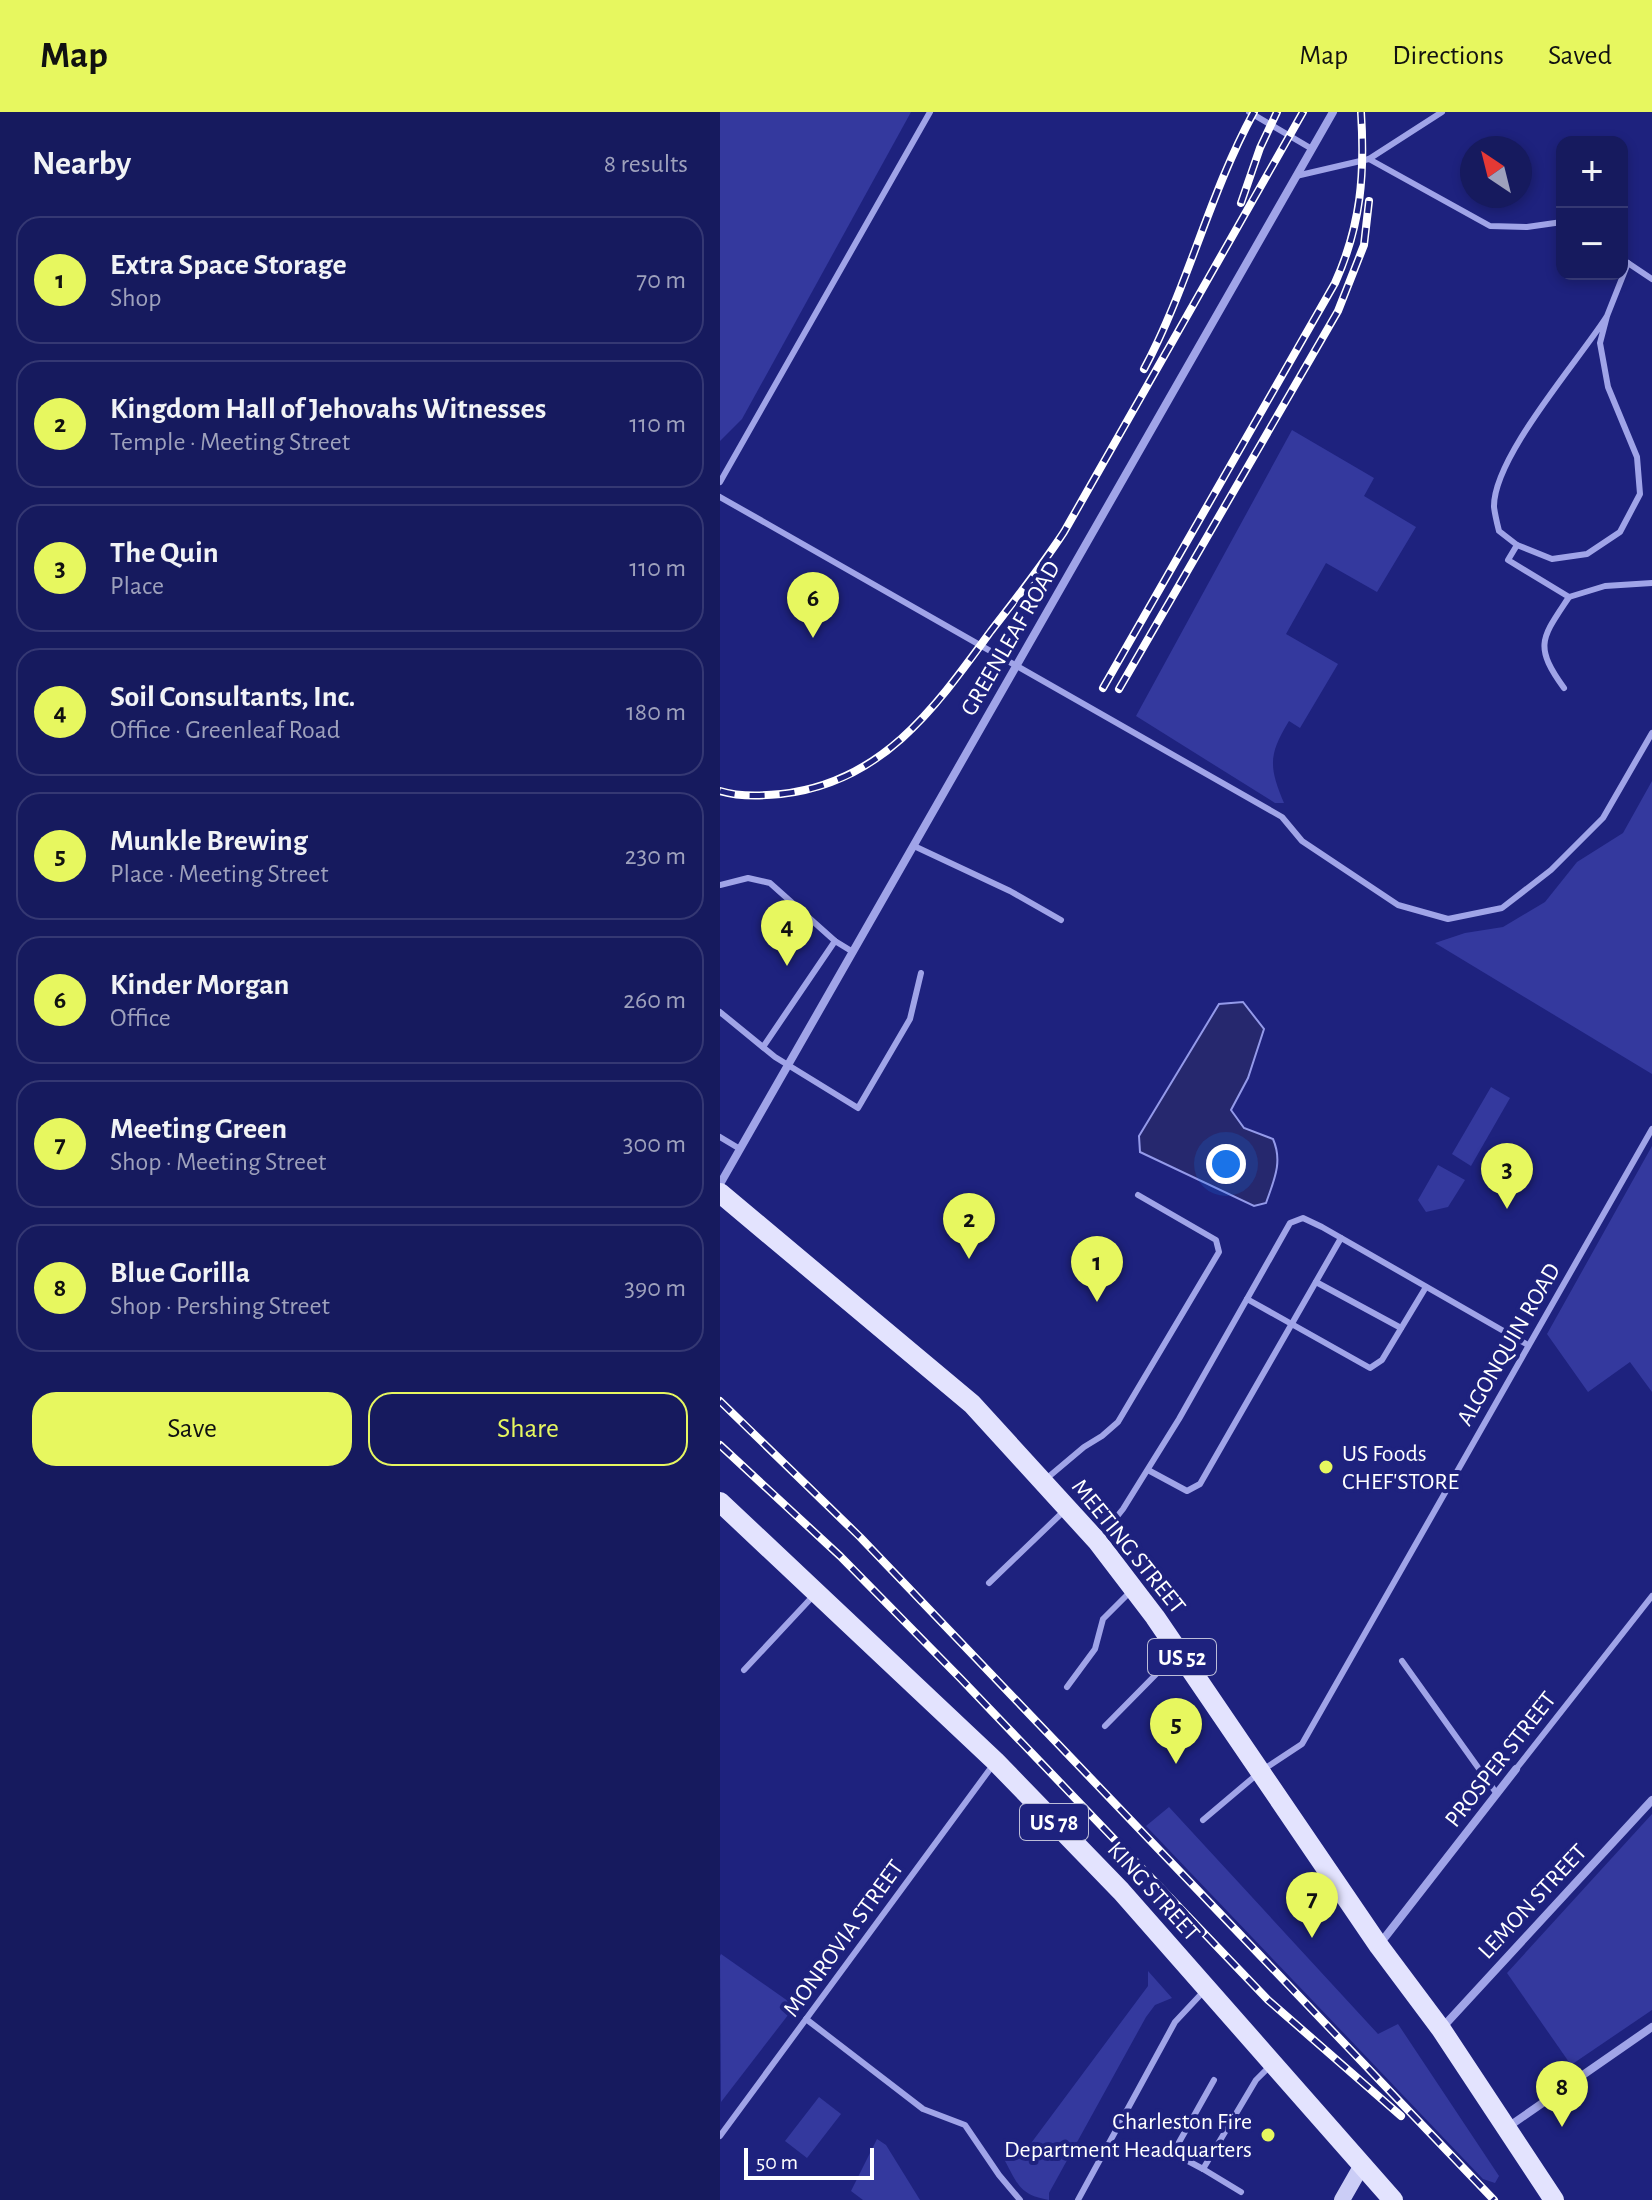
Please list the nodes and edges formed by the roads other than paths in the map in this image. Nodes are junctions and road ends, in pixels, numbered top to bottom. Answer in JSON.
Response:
{"nodes":[{"id":1,"x":930,"y":112,"type":"edge"},
{"id":2,"x":1249,"y":112,"type":"edge"},
{"id":3,"x":1333,"y":112,"type":"edge"},
{"id":4,"x":1442,"y":112,"type":"edge"},
{"id":5,"x":1312,"y":149,"type":"junction"},
{"id":6,"x":1369,"y":159,"type":"junction"},
{"id":7,"x":1296,"y":176,"type":"junction"},
{"id":8,"x":1556,"y":223,"type":"edge"},
{"id":9,"x":1628,"y":263,"type":"edge"},
{"id":10,"x":1652,"y":279,"type":"edge"},
{"id":11,"x":1619,"y":280,"type":"edge"},
{"id":12,"x":1607,"y":316,"type":"junction"},
{"id":13,"x":720,"y":482,"type":"edge"},
{"id":14,"x":720,"y":497,"type":"edge"},
{"id":15,"x":1517,"y":545,"type":"junction"},
{"id":16,"x":1652,"y":583,"type":"edge"},
{"id":17,"x":1569,"y":597,"type":"junction"},
{"id":18,"x":1016,"y":668,"type":"junction"},
{"id":19,"x":1564,"y":688,"type":"dead end"},
{"id":20,"x":1652,"y":733,"type":"edge"},
{"id":21,"x":914,"y":846,"type":"junction"},
{"id":22,"x":720,"y":885,"type":"edge"},
{"id":23,"x":1061,"y":920,"type":"dead end"},
{"id":24,"x":835,"y":941,"type":"junction"},
{"id":25,"x":853,"y":952,"type":"junction"},
{"id":26,"x":921,"y":973,"type":"dead end"},
{"id":27,"x":720,"y":1012,"type":"edge"},
{"id":28,"x":763,"y":1047,"type":"junction"},
{"id":29,"x":788,"y":1065,"type":"junction"},
{"id":30,"x":1652,"y":1129,"type":"edge"},
{"id":31,"x":720,"y":1137,"type":"edge"},
{"id":32,"x":740,"y":1149,"type":"junction"},
{"id":33,"x":720,"y":1184,"type":"edge"},
{"id":34,"x":720,"y":1193,"type":"edge"},
{"id":35,"x":1138,"y":1195,"type":"dead end"},
{"id":36,"x":1341,"y":1238,"type":"junction"},
{"id":37,"x":1316,"y":1282,"type":"junction"},
{"id":38,"x":1426,"y":1287,"type":"junction"},
{"id":39,"x":1247,"y":1299,"type":"junction"},
{"id":40,"x":1292,"y":1324,"type":"junction"},
{"id":41,"x":1401,"y":1328,"type":"junction"},
{"id":42,"x":1528,"y":1345,"type":"junction"},
{"id":43,"x":1148,"y":1470,"type":"junction"},
{"id":44,"x":1044,"y":1482,"type":"junction"},
{"id":45,"x":720,"y":1502,"type":"edge"},
{"id":46,"x":1068,"y":1507,"type":"junction"},
{"id":47,"x":1097,"y":1541,"type":"junction"},
{"id":48,"x":989,"y":1583,"type":"dead end"},
{"id":49,"x":1133,"y":1590,"type":"junction"},
{"id":50,"x":816,"y":1592,"type":"junction"},
{"id":51,"x":1652,"y":1596,"type":"edge"},
{"id":52,"x":1179,"y":1652,"type":"junction"},
{"id":53,"x":1402,"y":1661,"type":"dead end"},
{"id":54,"x":744,"y":1670,"type":"dead end"},
{"id":55,"x":1067,"y":1687,"type":"dead end"},
{"id":56,"x":1105,"y":1726,"type":"dead end"},
{"id":57,"x":995,"y":1761,"type":"junction"},
{"id":58,"x":1516,"y":1769,"type":"joint"},
{"id":59,"x":1261,"y":1771,"type":"junction"},
{"id":60,"x":1497,"y":1794,"type":"junction"},
{"id":61,"x":1652,"y":1800,"type":"edge"},
{"id":62,"x":1203,"y":1820,"type":"dead end"},
{"id":63,"x":1379,"y":1946,"type":"junction"},
{"id":64,"x":1206,"y":1988,"type":"junction"},
{"id":65,"x":806,"y":2019,"type":"junction"},
{"id":66,"x":1652,"y":2027,"type":"edge"},
{"id":67,"x":1441,"y":2029,"type":"junction"},
{"id":68,"x":1273,"y":2064,"type":"junction"},
{"id":69,"x":1214,"y":2080,"type":"dead end"},
{"id":70,"x":1506,"y":2129,"type":"junction"},
{"id":71,"x":720,"y":2136,"type":"edge"},
{"id":72,"x":1362,"y":2165,"type":"junction"},
{"id":73,"x":1203,"y":2169,"type":"junction"},
{"id":74,"x":1241,"y":2192,"type":"dead end"},
{"id":75,"x":1020,"y":2200,"type":"edge"},
{"id":76,"x":1078,"y":2200,"type":"edge"},
{"id":77,"x":1342,"y":2200,"type":"edge"},
{"id":78,"x":1393,"y":2200,"type":"edge"},
{"id":79,"x":1554,"y":2200,"type":"edge"}],
"edges":[{"from":1,"to":13,"type":"lane"},
{"from":2,"to":5,"type":"lane"},
{"from":3,"to":5,"type":"street","name":"GREENLEAF ROAD"},
{"from":4,"to":6,"type":"lane"},
{"from":5,"to":7,"type":"street","name":"GREENLEAF ROAD"},
{"from":6,"to":7,"type":"lane"},
{"from":6,"to":8,"type":"lane"},
{"from":7,"to":18,"type":"street","name":"GREENLEAF ROAD"},
{"from":9,"to":10,"type":"lane"},
{"from":11,"to":12,"type":"lane"},
{"from":12,"to":15,"type":"lane"},
{"from":12,"to":15,"type":"lane"},
{"from":14,"to":18,"type":"lane"},
{"from":15,"to":17,"type":"lane"},
{"from":16,"to":17,"type":"lane"},
{"from":17,"to":19,"type":"lane"},
{"from":18,"to":20,"type":"lane"},
{"from":18,"to":21,"type":"street","name":"GREENLEAF ROAD"},
{"from":21,"to":23,"type":"lane"},
{"from":21,"to":25,"type":"street","name":"GREENLEAF ROAD"},
{"from":22,"to":24,"type":"lane"},
{"from":24,"to":25,"type":"lane"},
{"from":24,"to":28,"type":"lane"},
{"from":25,"to":29,"type":"street","name":"GREENLEAF ROAD"},
{"from":26,"to":29,"type":"lane"},
{"from":27,"to":28,"type":"lane"},
{"from":28,"to":29,"type":"lane"},
{"from":29,"to":32,"type":"street","name":"GREENLEAF ROAD"},
{"from":30,"to":42,"type":"lane","name":"ALGONQUIN ROAD"},
{"from":31,"to":32,"type":"lane"},
{"from":32,"to":33,"type":"street","name":"GREENLEAF ROAD"},
{"from":34,"to":44,"type":"main road","name":"MEETING STREET","number":"US 52"},
{"from":35,"to":44,"type":"lane"},
{"from":36,"to":37,"type":"lane"},
{"from":36,"to":38,"type":"lane"},
{"from":36,"to":39,"type":"lane"},
{"from":37,"to":40,"type":"lane"},
{"from":37,"to":41,"type":"lane"},
{"from":38,"to":41,"type":"lane"},
{"from":38,"to":42,"type":"lane"},
{"from":39,"to":40,"type":"lane"},
{"from":39,"to":43,"type":"lane"},
{"from":40,"to":41,"type":"lane"},
{"from":40,"to":43,"type":"lane"},
{"from":42,"to":59,"type":"lane","name":"ALGONQUIN ROAD"},
{"from":43,"to":47,"type":"lane"},
{"from":44,"to":46,"type":"main road","name":"MEETING STREET","number":"US 52"},
{"from":45,"to":50,"type":"main road","name":"KING STREET","number":"US 78"},
{"from":46,"to":47,"type":"main road","name":"MEETING STREET","number":"US 52"},
{"from":46,"to":48,"type":"lane"},
{"from":47,"to":49,"type":"main road","name":"MEETING STREET","number":"US 52"},
{"from":49,"to":52,"type":"main road","name":"MEETING STREET","number":"US 52"},
{"from":49,"to":55,"type":"lane"},
{"from":50,"to":54,"type":"lane"},
{"from":50,"to":57,"type":"main road","name":"KING STREET","number":"US 78"},
{"from":51,"to":58,"type":"lane","name":"PROSPER STREET"},
{"from":52,"to":56,"type":"lane"},
{"from":52,"to":59,"type":"main road","name":"MEETING STREET","number":"US 52"},
{"from":53,"to":60,"type":"lane"},
{"from":57,"to":64,"type":"main road","name":"KING STREET","number":"US 78"},
{"from":57,"to":65,"type":"lane","name":"MONROVIA STREET"},
{"from":58,"to":60,"type":"street","name":"PROSPER STREET"},
{"from":59,"to":62,"type":"lane","name":"ALGONQUIN ROAD"},
{"from":59,"to":63,"type":"main road","name":"MEETING STREET","number":"US 52"},
{"from":60,"to":63,"type":"street","name":"PROSPER STREET"},
{"from":61,"to":67,"type":"street","name":"LEMON STREET"},
{"from":63,"to":67,"type":"main road","name":"MEETING STREET","number":"US 52"},
{"from":64,"to":68,"type":"main road","name":"KING STREET","number":"US 78"},
{"from":64,"to":76,"type":"lane"},
{"from":65,"to":71,"type":"lane","name":"MONROVIA STREET"},
{"from":65,"to":75,"type":"lane"},
{"from":66,"to":70,"type":"street"},
{"from":67,"to":70,"type":"main road","name":"MEETING STREET","number":"US 52"},
{"from":68,"to":72,"type":"main road","name":"KING STREET","number":"US 78"},
{"from":68,"to":73,"type":"lane"},
{"from":69,"to":73,"type":"lane"},
{"from":70,"to":79,"type":"main road","name":"MEETING STREET","number":"US 52"},
{"from":72,"to":77,"type":"street"},
{"from":72,"to":78,"type":"main road","name":"KING STREET","number":"US 78"},
{"from":73,"to":74,"type":"lane"}]}
